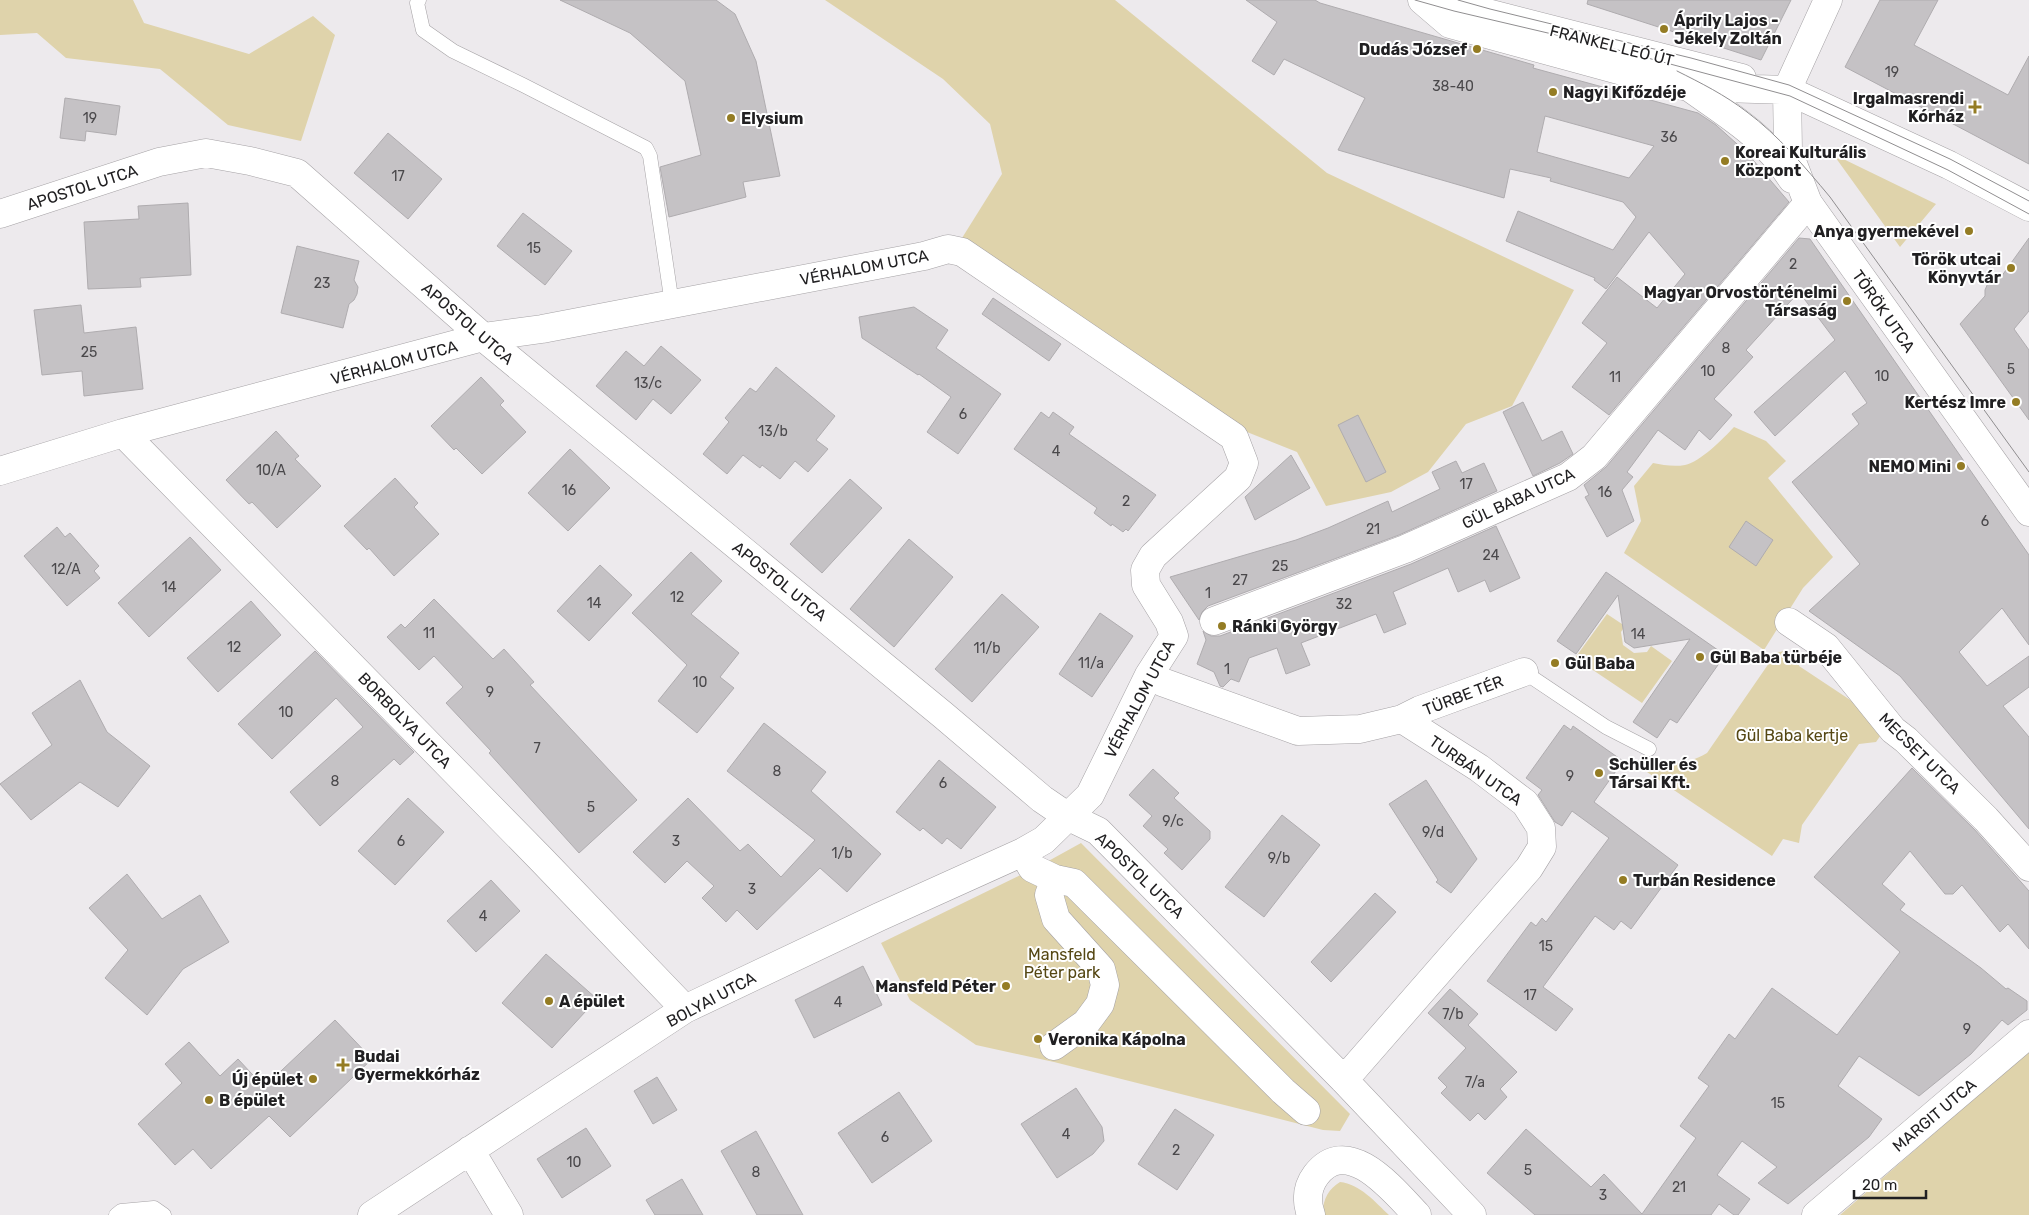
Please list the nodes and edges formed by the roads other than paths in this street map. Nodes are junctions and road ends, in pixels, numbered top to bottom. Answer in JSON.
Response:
{"nodes":[{"id":1,"x":419,"y":0,"type":"edge"},
{"id":2,"x":1422,"y":0,"type":"edge"},
{"id":3,"x":1437,"y":0,"type":"edge"},
{"id":4,"x":1828,"y":0,"type":"edge"},
{"id":5,"x":1669,"y":58,"type":"junction"},
{"id":6,"x":1689,"y":87,"type":"junction"},
{"id":7,"x":1787,"y":90,"type":"junction"},
{"id":8,"x":1808,"y":203,"type":"junction"},
{"id":9,"x":2029,"y":207,"type":"edge"},
{"id":10,"x":0,"y":214,"type":"edge"},
{"id":11,"x":672,"y":304,"type":"junction"},
{"id":12,"x":483,"y":337,"type":"junction"},
{"id":13,"x":123,"y":433,"type":"junction"},
{"id":14,"x":0,"y":471,"type":"edge"},
{"id":15,"x":2029,"y":512,"type":"edge"},
{"id":16,"x":1214,"y":621,"type":"dead end"},
{"id":17,"x":1789,"y":622,"type":"dead end"},
{"id":18,"x":1524,"y":672,"type":"joint"},
{"id":19,"x":1150,"y":675,"type":"junction"},
{"id":20,"x":1402,"y":719,"type":"junction"},
{"id":21,"x":1648,"y":749,"type":"dead end"},
{"id":22,"x":1067,"y":816,"type":"junction"},
{"id":23,"x":1023,"y":852,"type":"junction"},
{"id":24,"x":2029,"y":867,"type":"edge"},
{"id":25,"x":1055,"y":879,"type":"junction"},
{"id":26,"x":686,"y":1009,"type":"junction"},
{"id":27,"x":2029,"y":1034,"type":"edge"},
{"id":28,"x":1054,"y":1046,"type":"dead end"},
{"id":29,"x":1344,"y":1080,"type":"junction"},
{"id":30,"x":1306,"y":1110,"type":"dead end"},
{"id":31,"x":470,"y":1150,"type":"junction"},
{"id":32,"x":116,"y":1215,"type":"edge"},
{"id":33,"x":164,"y":1215,"type":"edge"},
{"id":34,"x":372,"y":1215,"type":"edge"},
{"id":35,"x":509,"y":1215,"type":"edge"},
{"id":36,"x":1311,"y":1215,"type":"edge"},
{"id":37,"x":1417,"y":1215,"type":"edge"},
{"id":38,"x":1472,"y":1215,"type":"edge"},
{"id":39,"x":1816,"y":1215,"type":"edge"}],
"edges":[{"from":1,"to":11,"type":"lane"},
{"from":2,"to":6,"type":"street","name":"FRANKEL LEÓ ÚT"},
{"from":3,"to":5,"type":"street","name":"FRANKEL LEÓ ÚT"},
{"from":4,"to":7,"type":"street"},
{"from":5,"to":6,"type":"lane"},
{"from":5,"to":7,"type":"street","name":"FRANKEL LEÓ ÚT"},
{"from":6,"to":7,"type":"street","name":"FRANKEL LEÓ ÚT"},
{"from":6,"to":8,"type":"street","name":"FRANKEL LEÓ ÚT"},
{"from":7,"to":8,"type":"street","name":"TÖRÖK UTCA"},
{"from":7,"to":9,"type":"street","name":"FRANKEL LEÓ ÚT"},
{"from":8,"to":15,"type":"street","name":"TÖRÖK UTCA"},
{"from":8,"to":16,"type":"street","name":"GÜL BABA UTCA"},
{"from":10,"to":12,"type":"street","name":"APOSTOL UTCA"},
{"from":11,"to":12,"type":"street","name":"VÉRHALOM UTCA"},
{"from":11,"to":19,"type":"street","name":"VÉRHALOM UTCA"},
{"from":12,"to":13,"type":"street","name":"VÉRHALOM UTCA"},
{"from":12,"to":22,"type":"street","name":"APOSTOL UTCA"},
{"from":13,"to":14,"type":"street","name":"VÉRHALOM UTCA"},
{"from":13,"to":26,"type":"street","name":"BORBOLYA UTCA"},
{"from":17,"to":24,"type":"street","name":"MECSET UTCA"},
{"from":18,"to":20,"type":"street","name":"TÜRBE TÉR"},
{"from":18,"to":21,"type":"lane"},
{"from":19,"to":20,"type":"street"},
{"from":19,"to":22,"type":"street","name":"VÉRHALOM UTCA"},
{"from":20,"to":29,"type":"street","name":"TURBÁN UTCA"},
{"from":22,"to":23,"type":"street","name":"BOLYAI UTCA"},
{"from":22,"to":29,"type":"street","name":"APOSTOL UTCA"},
{"from":23,"to":25,"type":"street"},
{"from":23,"to":26,"type":"street","name":"BOLYAI UTCA"},
{"from":25,"to":28,"type":"street"},
{"from":25,"to":30,"type":"street"},
{"from":26,"to":31,"type":"street","name":"BOLYAI UTCA"},
{"from":27,"to":39,"type":"street","name":"MARGIT UTCA"},
{"from":29,"to":38,"type":"street","name":"APOSTOL UTCA"},
{"from":31,"to":34,"type":"street","name":"BOLYAI UTCA"},
{"from":31,"to":35,"type":"street"},
{"from":32,"to":33,"type":"lane"},
{"from":36,"to":37,"type":"street"}]}
